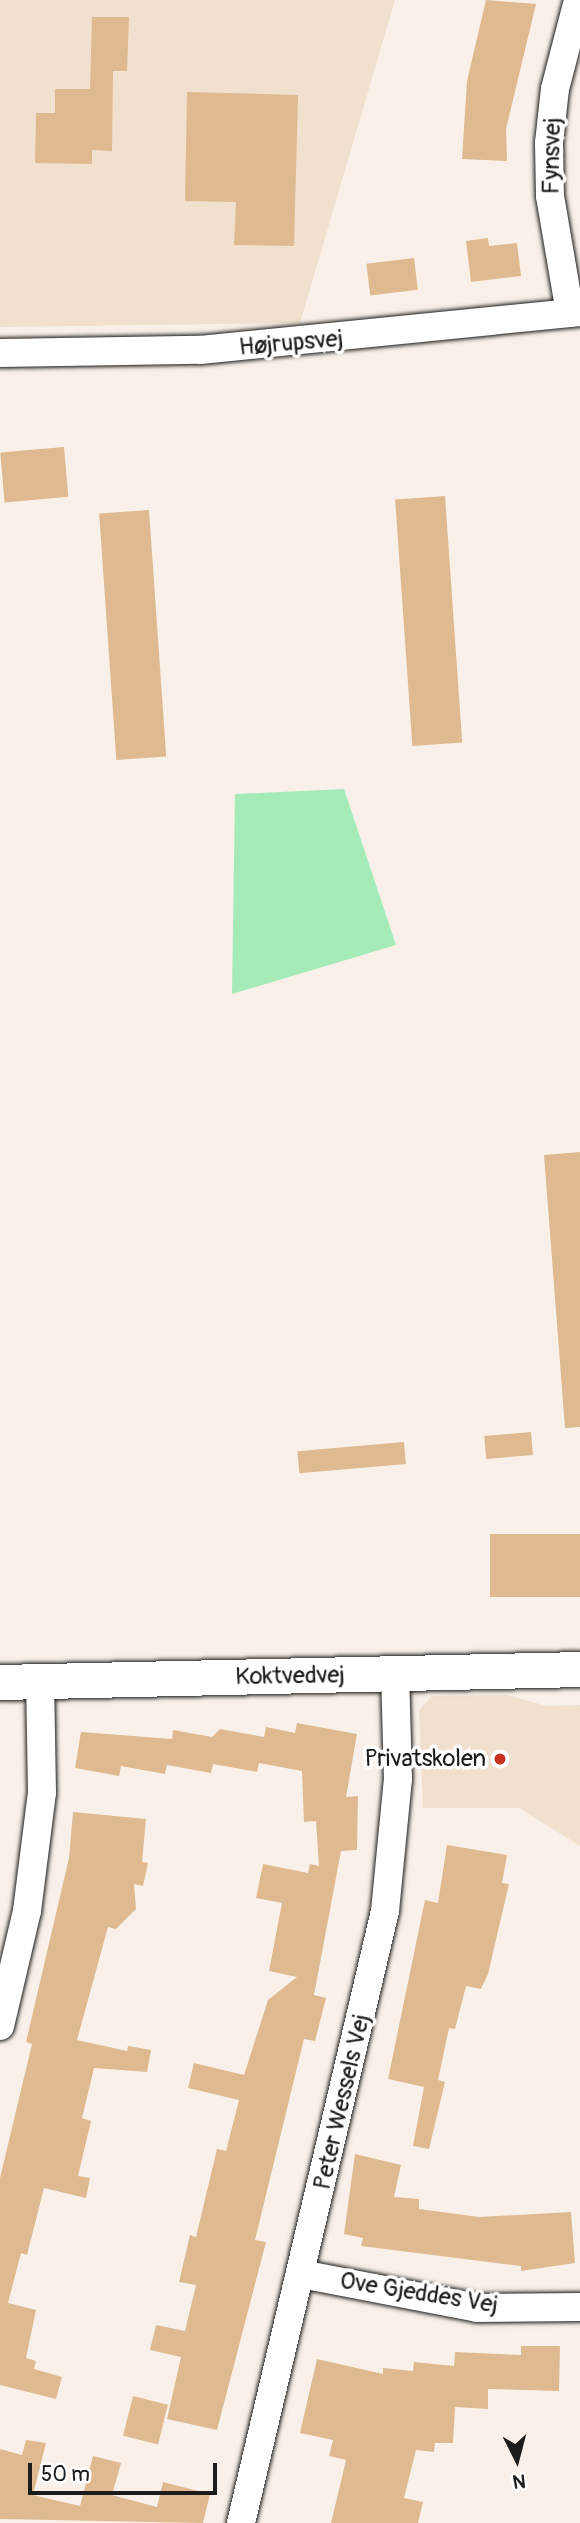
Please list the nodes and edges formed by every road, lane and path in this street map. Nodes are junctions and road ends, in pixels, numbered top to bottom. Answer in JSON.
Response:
{"nodes":[{"id":1,"x":578,"y":0,"type":"edge"},
{"id":2,"x":575,"y":313,"type":"edge"},
{"id":3,"x":0,"y":353,"type":"edge"},
{"id":4,"x":580,"y":1670,"type":"edge"},
{"id":5,"x":395,"y":1674,"type":"junction"},
{"id":6,"x":40,"y":1680,"type":"junction"},
{"id":7,"x":0,"y":1682,"type":"edge"},
{"id":8,"x":0,"y":2026,"type":"edge"},
{"id":9,"x":301,"y":2274,"type":"junction"},
{"id":10,"x":580,"y":2307,"type":"edge"},
{"id":11,"x":241,"y":2523,"type":"edge"}],
"edges":[{"from":1,"to":2,"type":"street","name":"Fynsvej"},
{"from":2,"to":3,"type":"street","name":"Højrupsvej"},
{"from":4,"to":5,"type":"street","name":"Koktvedvej"},
{"from":5,"to":6,"type":"street","name":"Koktvedvej"},
{"from":5,"to":9,"type":"street","name":"Peter Wessels Vej"},
{"from":6,"to":7,"type":"street","name":"Koktvedvej"},
{"from":6,"to":8,"type":"street"},
{"from":9,"to":10,"type":"street","name":"Ove Gjeddes Vej"},
{"from":9,"to":11,"type":"street","name":"Peter Wessels Vej"}]}
